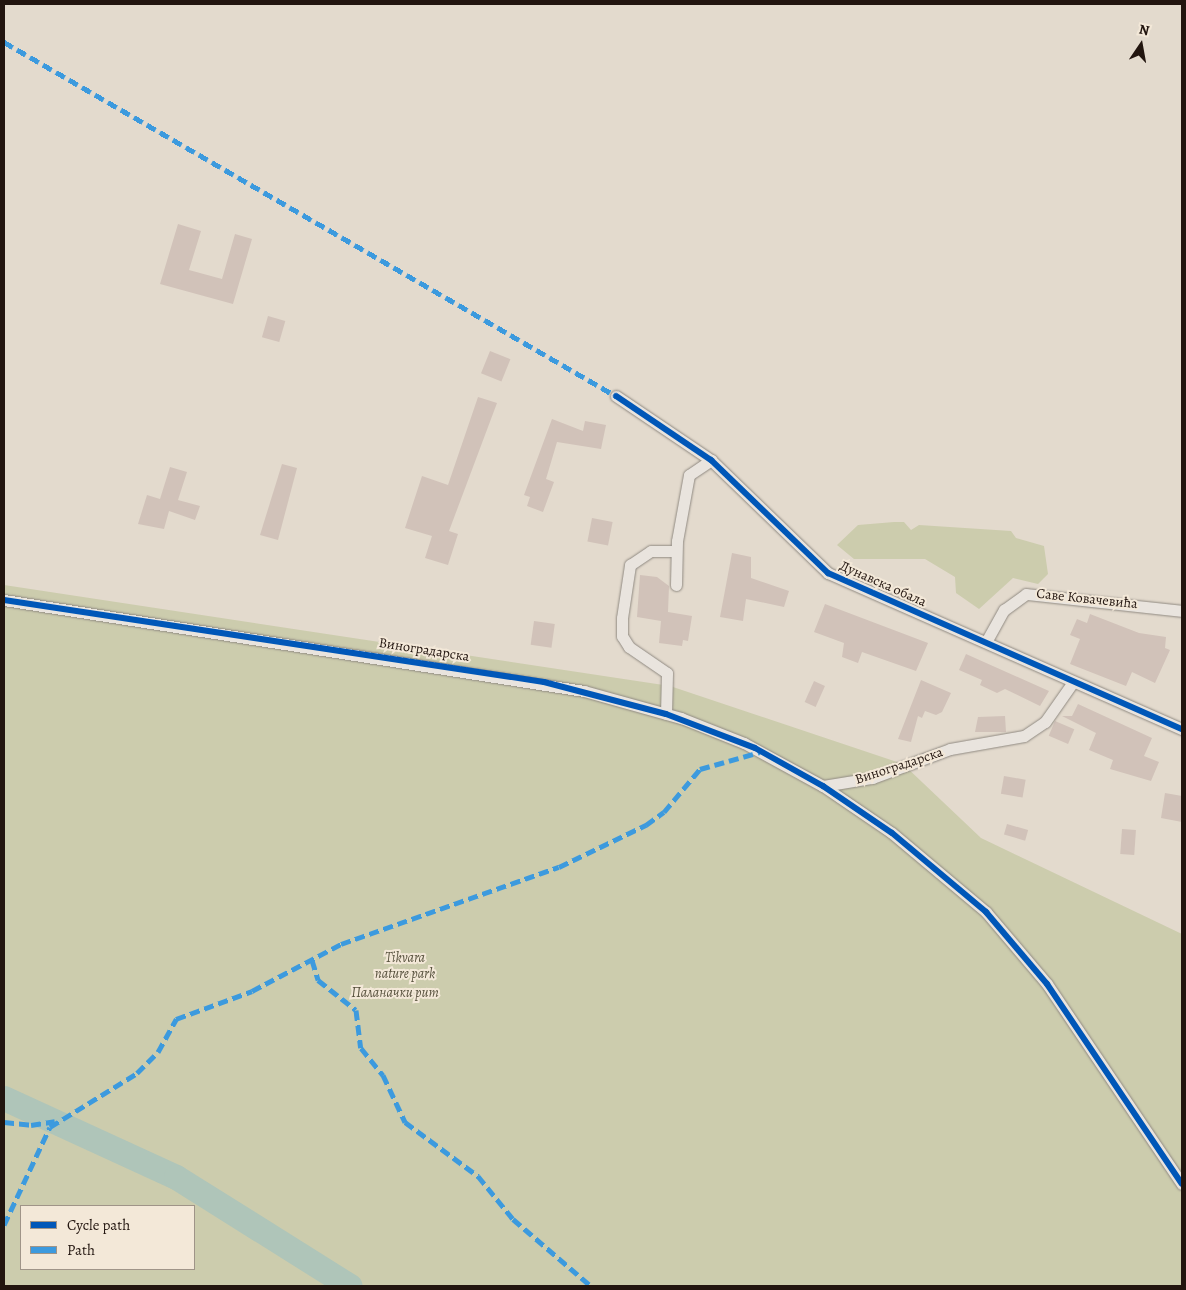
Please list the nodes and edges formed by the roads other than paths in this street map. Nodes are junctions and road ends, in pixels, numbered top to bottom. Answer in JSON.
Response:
{"nodes":[{"id":1,"x":616,"y":396,"type":"dead end"},
{"id":2,"x":711,"y":460,"type":"junction"},
{"id":3,"x":676,"y":551,"type":"junction"},
{"id":4,"x":676,"y":585,"type":"dead end"},
{"id":5,"x":4,"y":600,"type":"edge"},
{"id":6,"x":1182,"y":611,"type":"edge"},
{"id":7,"x":986,"y":642,"type":"junction"},
{"id":8,"x":1073,"y":682,"type":"junction"},
{"id":9,"x":666,"y":714,"type":"junction"},
{"id":10,"x":1182,"y":728,"type":"edge"},
{"id":11,"x":823,"y":786,"type":"junction"},
{"id":12,"x":1182,"y":1184,"type":"edge"}],
"edges":[{"from":1,"to":2,"type":"street","name":"Дунавска обала"},
{"from":2,"to":3,"type":"street"},
{"from":2,"to":7,"type":"street","name":"Дунавска обала"},
{"from":3,"to":4,"type":"street"},
{"from":3,"to":9,"type":"street"},
{"from":5,"to":9,"type":"street","name":"Виноградарска"},
{"from":6,"to":7,"type":"street","name":"Саве Ковачевића"},
{"from":7,"to":8,"type":"street","name":"Дунавска обала"},
{"from":8,"to":10,"type":"street","name":"Дунавска обала"},
{"from":8,"to":11,"type":"street","name":"Виноградарска"},
{"from":9,"to":11,"type":"street","name":"Виноградарска"},
{"from":11,"to":12,"type":"street"}]}
